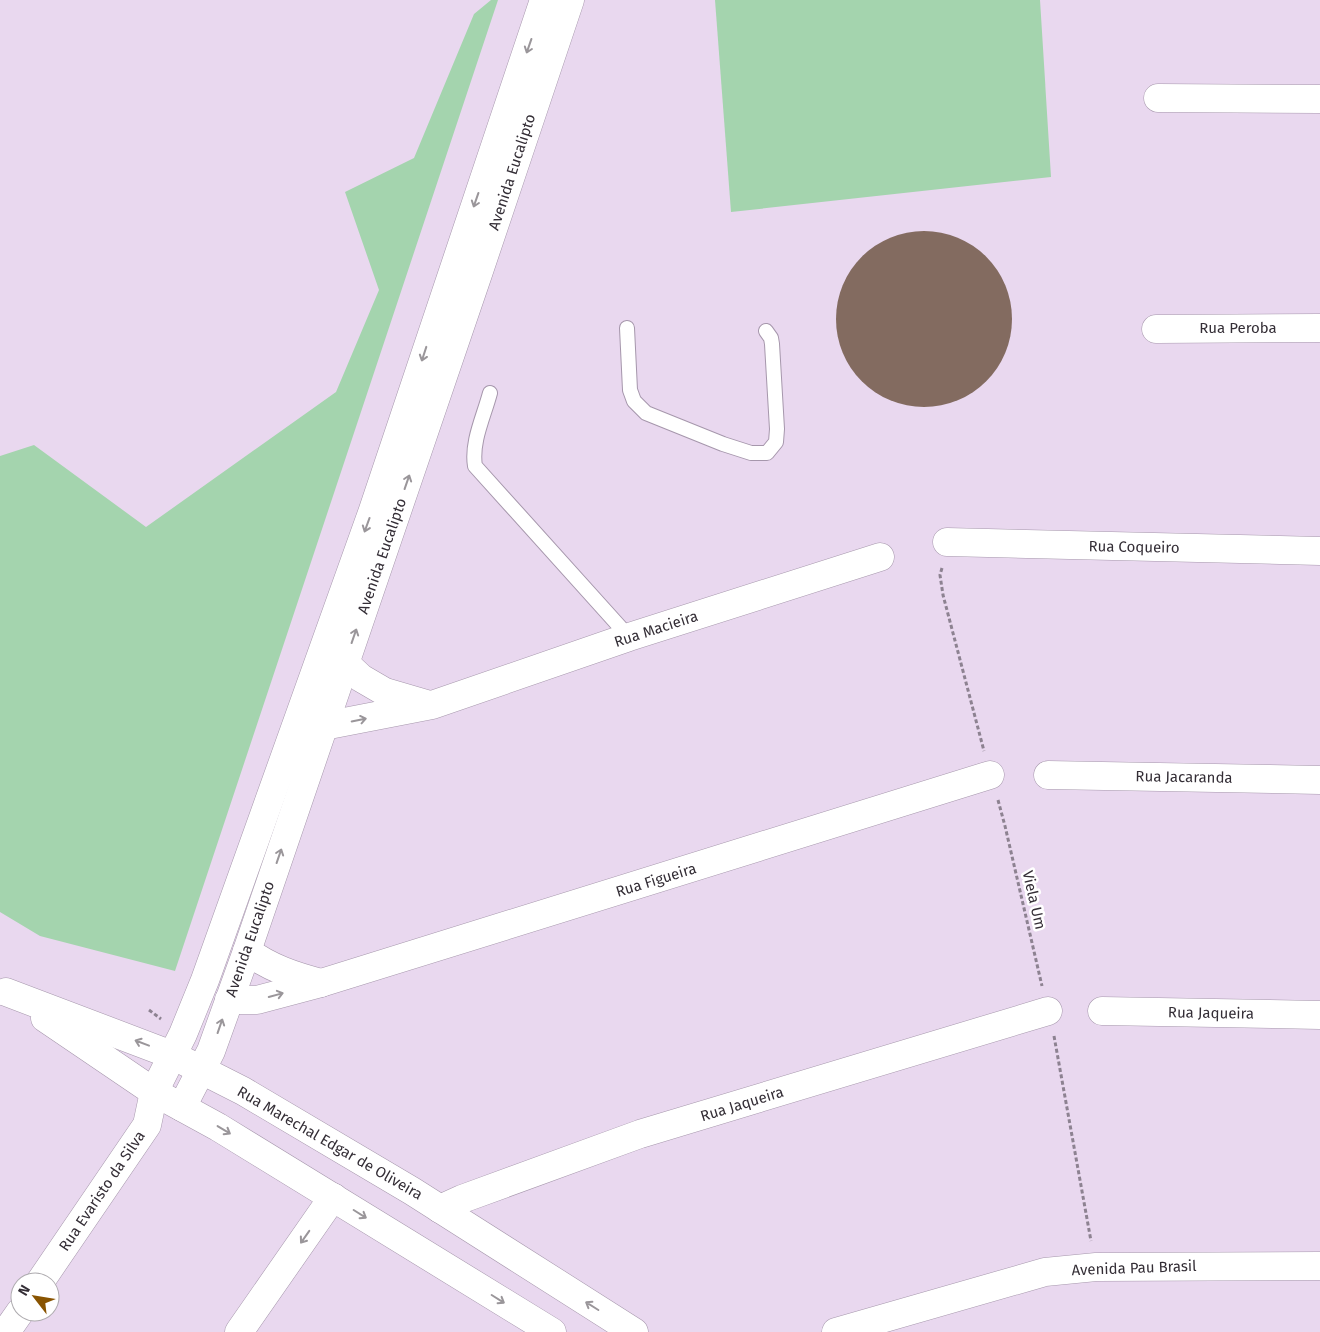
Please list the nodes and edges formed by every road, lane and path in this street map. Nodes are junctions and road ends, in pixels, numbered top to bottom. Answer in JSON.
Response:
{"nodes":[{"id":1,"x":544,"y":0,"type":"edge"},
{"id":2,"x":570,"y":0,"type":"edge"},
{"id":3,"x":1158,"y":98,"type":"dead end"},
{"id":4,"x":1320,"y":99,"type":"edge"},
{"id":5,"x":627,"y":328,"type":"dead end"},
{"id":6,"x":1320,"y":328,"type":"edge"},
{"id":7,"x":1156,"y":329,"type":"dead end"},
{"id":8,"x":766,"y":331,"type":"dead end"},
{"id":9,"x":490,"y":393,"type":"dead end"},
{"id":10,"x":947,"y":542,"type":"joint"},
{"id":11,"x":1320,"y":551,"type":"edge"},
{"id":12,"x":880,"y":557,"type":"dead end"},
{"id":13,"x":629,"y":637,"type":"junction"},
{"id":14,"x":345,"y":663,"type":"junction"},
{"id":15,"x":432,"y":705,"type":"junction"},
{"id":16,"x":324,"y":727,"type":"junction"},
{"id":17,"x":294,"y":731,"type":"junction"},
{"id":18,"x":1048,"y":775,"type":"dead end"},
{"id":19,"x":990,"y":776,"type":"junction"},
{"id":20,"x":1320,"y":780,"type":"edge"},
{"id":21,"x":247,"y":952,"type":"junction"},
{"id":22,"x":321,"y":983,"type":"junction"},
{"id":23,"x":3,"y":990,"type":"edge"},
{"id":24,"x":229,"y":1000,"type":"junction"},
{"id":25,"x":1048,"y":1011,"type":"junction"},
{"id":26,"x":1102,"y":1011,"type":"dead end"},
{"id":27,"x":1320,"y":1015,"type":"edge"},
{"id":28,"x":172,"y":1055,"type":"junction"},
{"id":29,"x":202,"y":1071,"type":"junction"},
{"id":30,"x":154,"y":1092,"type":"junction"},
{"id":31,"x":182,"y":1107,"type":"junction"},
{"id":32,"x":148,"y":1125,"type":"junction"},
{"id":33,"x":333,"y":1197,"type":"junction"},
{"id":34,"x":440,"y":1209,"type":"junction"},
{"id":35,"x":1096,"y":1266,"type":"junction"},
{"id":36,"x":1320,"y":1266,"type":"edge"},
{"id":37,"x":47,"y":1272,"type":"edge"},
{"id":38,"x":239,"y":1332,"type":"edge"},
{"id":39,"x":552,"y":1332,"type":"edge"},
{"id":40,"x":634,"y":1332,"type":"edge"},
{"id":41,"x":836,"y":1332,"type":"edge"}],
"edges":[{"from":1,"to":17,"type":"main road","name":"Avenida Eucalipto","one_way":true},
{"from":14,"to":2,"type":"main road","name":"Avenida Eucalipto","one_way":true},
{"from":3,"to":4,"type":"main road"},
{"from":5,"to":8,"type":"lane"},
{"from":6,"to":7,"type":"main road","name":"Rua Peroba"},
{"from":9,"to":13,"type":"lane"},
{"from":10,"to":11,"type":"main road","name":"Rua Coqueiro"},
{"from":10,"to":19,"type":"path","name":"Viela Um"},
{"from":12,"to":13,"type":"main road","name":"Rua Macieira"},
{"from":13,"to":15,"type":"main road","name":"Rua Macieira"},
{"from":14,"to":15,"type":"main road"},
{"from":14,"to":16,"type":"main road","name":"Avenida Eucalipto"},
{"from":16,"to":15,"type":"main road","name":"Rua Macieira","one_way":true},
{"from":16,"to":17,"type":"main road","name":"Rua Macieira"},
{"from":21,"to":16,"type":"main road","name":"Avenida Eucalipto","one_way":true},
{"from":17,"to":28,"type":"main road","name":"Avenida Eucalipto"},
{"from":18,"to":20,"type":"main road","name":"Rua Jacaranda"},
{"from":19,"to":22,"type":"main road","name":"Rua Figueira"},
{"from":19,"to":25,"type":"path","name":"Viela Um"},
{"from":21,"to":22,"type":"main road"},
{"from":21,"to":24,"type":"main road","name":"Avenida Eucalipto"},
{"from":24,"to":22,"type":"main road","name":"Rua Figueira","one_way":true},
{"from":28,"to":23,"type":"main road","name":"Rua Marechal Edgar de Oliveira","one_way":true},
{"from":23,"to":30,"type":"main road","name":"Rua Marechal Edgar de Oliveira"},
{"from":29,"to":24,"type":"main road","name":"Avenida Eucalipto","one_way":true},
{"from":25,"to":34,"type":"main road","name":"Rua Jaqueira"},
{"from":25,"to":35,"type":"path","name":"Viela Um"},
{"from":26,"to":27,"type":"main road","name":"Rua Jaqueira"},
{"from":28,"to":29,"type":"main road","name":"Rua Marechal Edgar de Oliveira"},
{"from":28,"to":30,"type":"main road","name":"Avenida Eucalipto"},
{"from":29,"to":31,"type":"main road","name":"Avenida Eucalipto"},
{"from":29,"to":34,"type":"main road","name":"Rua Marechal Edgar de Oliveira"},
{"from":30,"to":31,"type":"main road","name":"Rua Marechal Edgar de Oliveira"},
{"from":30,"to":32,"type":"main road","name":"Rua Evaristo da Silva"},
{"from":31,"to":32,"type":"main road","name":"Rua Evaristo da Silva"},
{"from":31,"to":33,"type":"main road","name":"Rua Marechal Edgar de Oliveira","one_way":true},
{"from":32,"to":37,"type":"main road","name":"Rua Evaristo da Silva"},
{"from":33,"to":38,"type":"main road","one_way":true},
{"from":33,"to":39,"type":"main road","name":"Rua Marechal Edgar de Oliveira","one_way":true},
{"from":40,"to":34,"type":"main road","name":"Rua Marechal Edgar de Oliveira","one_way":true},
{"from":35,"to":36,"type":"main road","name":"Avenida Pau Brasil"},
{"from":35,"to":41,"type":"main road","name":"Avenida Pau Brasil"}]}
